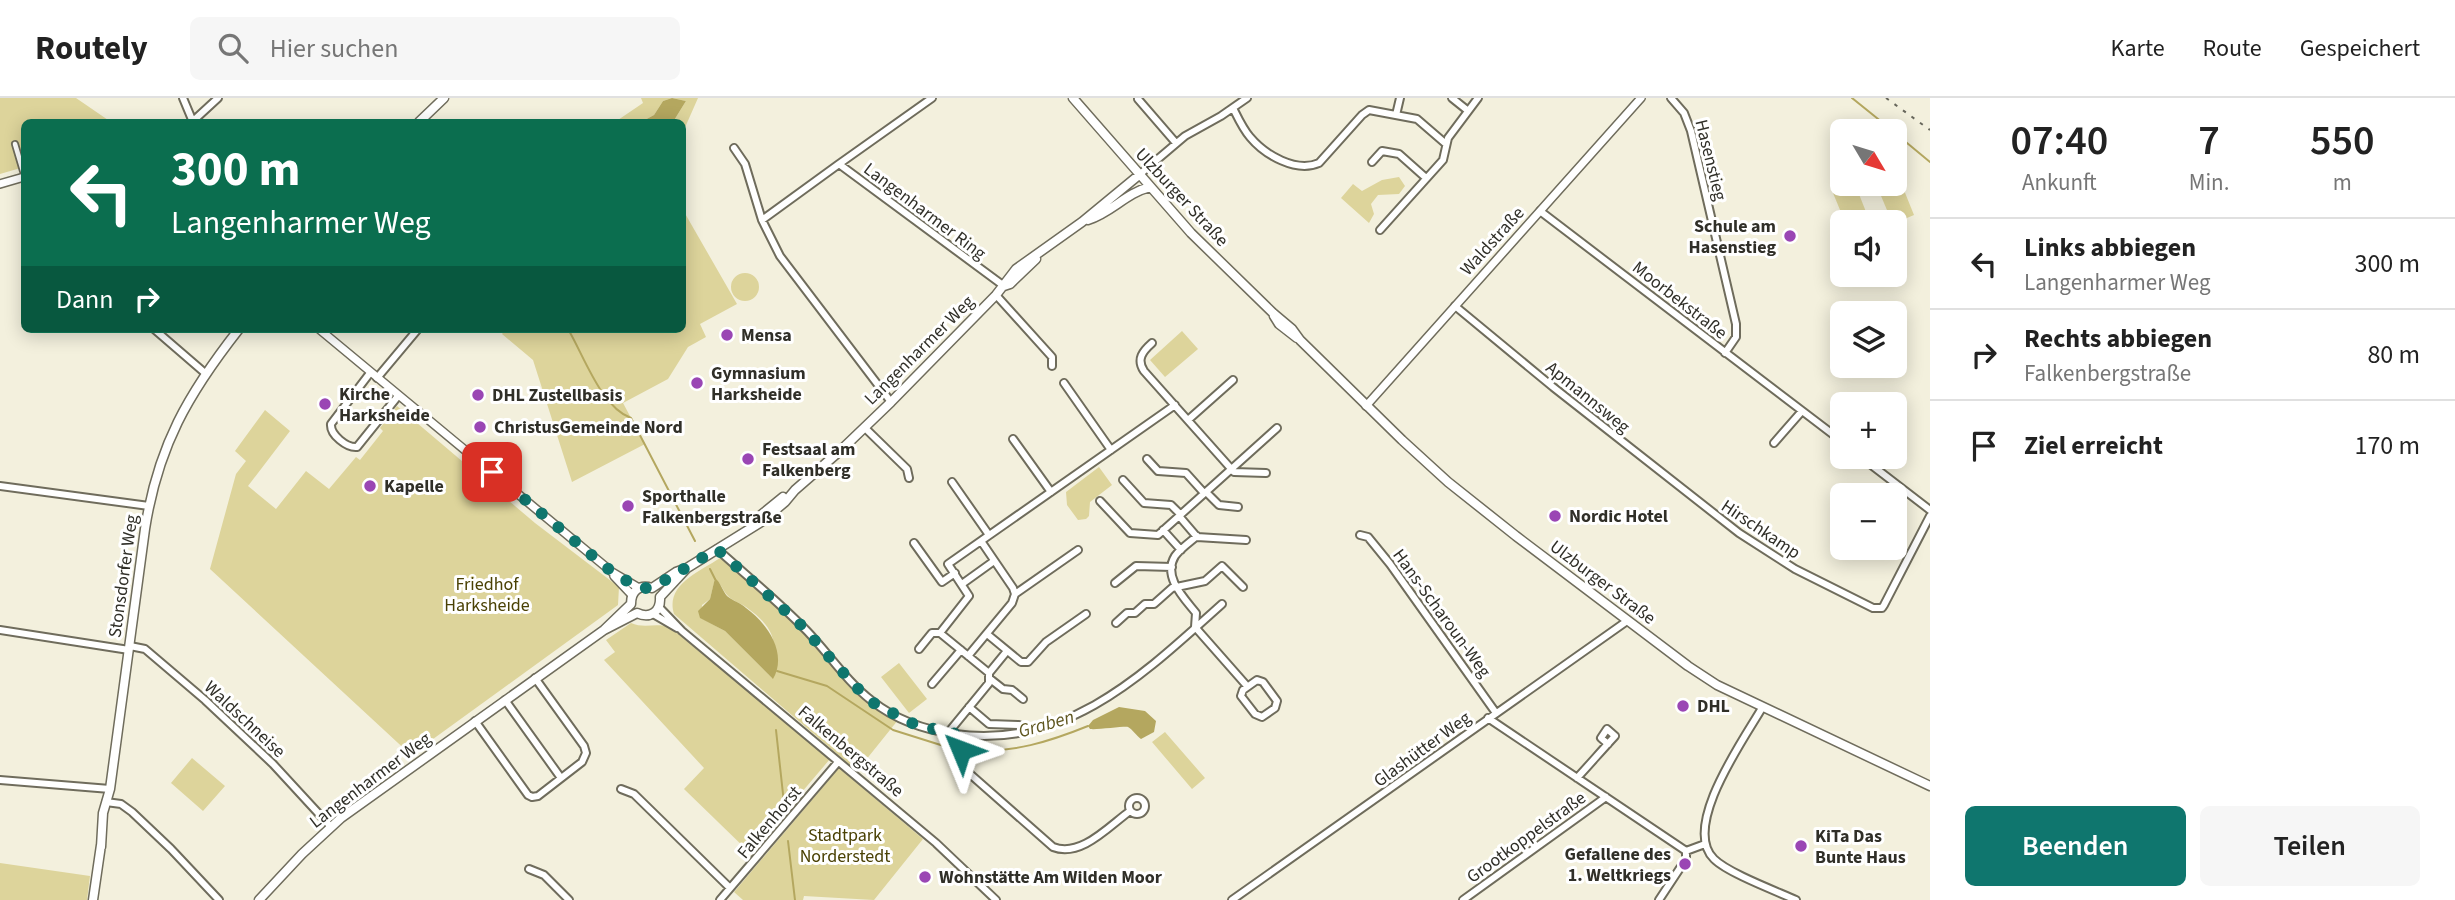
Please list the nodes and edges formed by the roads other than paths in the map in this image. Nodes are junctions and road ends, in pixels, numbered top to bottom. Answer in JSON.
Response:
{"nodes":[{"id":1,"x":183,"y":98,"type":"edge"},
{"id":2,"x":218,"y":98,"type":"edge"},
{"id":3,"x":444,"y":98,"type":"edge"},
{"id":4,"x":932,"y":98,"type":"edge"},
{"id":5,"x":1073,"y":98,"type":"edge"},
{"id":6,"x":1247,"y":98,"type":"edge"},
{"id":7,"x":1400,"y":98,"type":"edge"},
{"id":8,"x":1452,"y":98,"type":"edge"},
{"id":9,"x":1478,"y":98,"type":"edge"},
{"id":10,"x":1641,"y":98,"type":"edge"},
{"id":11,"x":1671,"y":98,"type":"edge"},
{"id":12,"x":1138,"y":99,"type":"edge"},
{"id":13,"x":1233,"y":108,"type":"junction"},
{"id":14,"x":1466,"y":110,"type":"junction"},
{"id":15,"x":1396,"y":115,"type":"junction"},
{"id":16,"x":192,"y":119,"type":"edge"},
{"id":17,"x":196,"y":119,"type":"edge"},
{"id":18,"x":422,"y":119,"type":"edge"},
{"id":19,"x":1176,"y":143,"type":"junction"},
{"id":20,"x":1446,"y":144,"type":"junction"},
{"id":21,"x":15,"y":145,"type":"dead end"},
{"id":22,"x":734,"y":148,"type":"dead end"},
{"id":23,"x":1372,"y":162,"type":"dead end"},
{"id":24,"x":21,"y":164,"type":"edge"},
{"id":25,"x":839,"y":164,"type":"junction"},
{"id":26,"x":21,"y":175,"type":"edge"},
{"id":27,"x":1139,"y":175,"type":"junction"},
{"id":28,"x":1426,"y":178,"type":"junction"},
{"id":29,"x":0,"y":184,"type":"edge"},
{"id":30,"x":1150,"y":187,"type":"junction"},
{"id":31,"x":1540,"y":211,"type":"junction"},
{"id":32,"x":762,"y":220,"type":"junction"},
{"id":33,"x":1082,"y":222,"type":"junction"},
{"id":34,"x":1380,"y":230,"type":"dead end"},
{"id":35,"x":1004,"y":286,"type":"junction"},
{"id":36,"x":996,"y":295,"type":"junction"},
{"id":37,"x":1455,"y":306,"type":"junction"},
{"id":38,"x":157,"y":333,"type":"edge"},
{"id":39,"x":236,"y":333,"type":"edge"},
{"id":40,"x":324,"y":333,"type":"edge"},
{"id":41,"x":414,"y":333,"type":"edge"},
{"id":42,"x":1152,"y":342,"type":"dead end"},
{"id":43,"x":1726,"y":353,"type":"junction"},
{"id":44,"x":1052,"y":366,"type":"dead end"},
{"id":45,"x":205,"y":373,"type":"junction"},
{"id":46,"x":374,"y":376,"type":"junction"},
{"id":47,"x":1233,"y":380,"type":"dead end"},
{"id":48,"x":1064,"y":383,"type":"dead end"},
{"id":49,"x":398,"y":396,"type":"junction"},
{"id":50,"x":891,"y":402,"type":"junction"},
{"id":51,"x":1175,"y":405,"type":"junction"},
{"id":52,"x":1366,"y":406,"type":"junction"},
{"id":53,"x":1802,"y":411,"type":"junction"},
{"id":54,"x":1188,"y":420,"type":"junction"},
{"id":55,"x":865,"y":428,"type":"junction"},
{"id":56,"x":1277,"y":428,"type":"dead end"},
{"id":57,"x":1830,"y":432,"type":"edge"},
{"id":58,"x":1013,"y":439,"type":"dead end"},
{"id":59,"x":1774,"y":443,"type":"dead end"},
{"id":60,"x":1111,"y":450,"type":"junction"},
{"id":61,"x":1147,"y":459,"type":"dead end"},
{"id":62,"x":1231,"y":469,"type":"junction"},
{"id":63,"x":1877,"y":469,"type":"edge"},
{"id":64,"x":1266,"y":474,"type":"dead end"},
{"id":65,"x":909,"y":478,"type":"dead end"},
{"id":66,"x":1123,"y":480,"type":"dead end"},
{"id":67,"x":951,"y":482,"type":"dead end"},
{"id":68,"x":0,"y":486,"type":"edge"},
{"id":69,"x":1051,"y":492,"type":"junction"},
{"id":70,"x":1205,"y":493,"type":"junction"},
{"id":71,"x":1100,"y":501,"type":"dead end"},
{"id":72,"x":149,"y":506,"type":"junction"},
{"id":73,"x":1238,"y":507,"type":"dead end"},
{"id":74,"x":1705,"y":508,"type":"joint"},
{"id":75,"x":1930,"y":510,"type":"edge"},
{"id":76,"x":1180,"y":516,"type":"junction"},
{"id":77,"x":1930,"y":516,"type":"edge"},
{"id":78,"x":1163,"y":530,"type":"junction"},
{"id":79,"x":989,"y":535,"type":"junction"},
{"id":80,"x":1360,"y":535,"type":"dead end"},
{"id":81,"x":1196,"y":536,"type":"junction"},
{"id":82,"x":1246,"y":540,"type":"dead end"},
{"id":83,"x":981,"y":541,"type":"junction"},
{"id":84,"x":915,"y":544,"type":"dead end"},
{"id":85,"x":717,"y":549,"type":"junction"},
{"id":86,"x":1078,"y":550,"type":"dead end"},
{"id":87,"x":1181,"y":550,"type":"junction"},
{"id":88,"x":994,"y":561,"type":"junction"},
{"id":89,"x":687,"y":568,"type":"junction"},
{"id":90,"x":1172,"y":568,"type":"junction"},
{"id":91,"x":955,"y":573,"type":"junction"},
{"id":92,"x":1115,"y":583,"type":"dead end"},
{"id":93,"x":962,"y":584,"type":"junction"},
{"id":94,"x":1176,"y":587,"type":"junction"},
{"id":95,"x":1243,"y":587,"type":"dead end"},
{"id":96,"x":652,"y":588,"type":"junction"},
{"id":97,"x":1015,"y":594,"type":"junction"},
{"id":98,"x":634,"y":595,"type":"junction"},
{"id":99,"x":660,"y":597,"type":"junction"},
{"id":100,"x":1222,"y":604,"type":"dead end"},
{"id":101,"x":659,"y":607,"type":"junction"},
{"id":102,"x":637,"y":613,"type":"junction"},
{"id":103,"x":653,"y":614,"type":"junction"},
{"id":104,"x":1086,"y":614,"type":"dead end"},
{"id":105,"x":1627,"y":621,"type":"junction"},
{"id":106,"x":1116,"y":623,"type":"dead end"},
{"id":107,"x":1195,"y":627,"type":"junction"},
{"id":108,"x":0,"y":630,"type":"edge"},
{"id":109,"x":604,"y":630,"type":"junction"},
{"id":110,"x":682,"y":631,"type":"junction"},
{"id":111,"x":940,"y":632,"type":"junction"},
{"id":112,"x":987,"y":634,"type":"junction"},
{"id":113,"x":129,"y":648,"type":"junction"},
{"id":114,"x":919,"y":649,"type":"dead end"},
{"id":115,"x":961,"y":650,"type":"junction"},
{"id":116,"x":1007,"y":651,"type":"junction"},
{"id":117,"x":968,"y":656,"type":"junction"},
{"id":118,"x":989,"y":675,"type":"junction"},
{"id":119,"x":535,"y":678,"type":"junction"},
{"id":120,"x":932,"y":684,"type":"dead end"},
{"id":121,"x":1247,"y":687,"type":"junction"},
{"id":122,"x":1023,"y":699,"type":"dead end"},
{"id":123,"x":505,"y":700,"type":"junction"},
{"id":124,"x":970,"y":707,"type":"junction"},
{"id":125,"x":1762,"y":708,"type":"junction"},
{"id":126,"x":1496,"y":713,"type":"junction"},
{"id":127,"x":1489,"y":718,"type":"junction"},
{"id":128,"x":475,"y":721,"type":"junction"},
{"id":129,"x":1019,"y":725,"type":"dead end"},
{"id":130,"x":948,"y":733,"type":"junction"},
{"id":131,"x":961,"y":735,"type":"junction"},
{"id":132,"x":1608,"y":744,"type":"dead end"},
{"id":133,"x":838,"y":761,"type":"junction"},
{"id":134,"x":561,"y":778,"type":"junction"},
{"id":135,"x":1577,"y":778,"type":"junction"},
{"id":136,"x":0,"y":780,"type":"edge"},
{"id":137,"x":1930,"y":786,"type":"edge"},
{"id":138,"x":621,"y":789,"type":"dead end"},
{"id":139,"x":109,"y":797,"type":"junction"},
{"id":140,"x":1606,"y":797,"type":"junction"},
{"id":141,"x":1130,"y":811,"type":"dead end"},
{"id":142,"x":331,"y":827,"type":"junction"},
{"id":143,"x":1705,"y":844,"type":"junction"},
{"id":144,"x":1686,"y":851,"type":"junction"},
{"id":145,"x":529,"y":869,"type":"dead end"},
{"id":146,"x":730,"y":888,"type":"junction"},
{"id":147,"x":93,"y":900,"type":"edge"},
{"id":148,"x":219,"y":900,"type":"edge"},
{"id":149,"x":259,"y":900,"type":"edge"},
{"id":150,"x":569,"y":900,"type":"edge"},
{"id":151,"x":720,"y":900,"type":"edge"},
{"id":152,"x":996,"y":900,"type":"edge"},
{"id":153,"x":1232,"y":900,"type":"edge"},
{"id":154,"x":1464,"y":900,"type":"edge"},
{"id":155,"x":1659,"y":900,"type":"edge"},
{"id":156,"x":1796,"y":900,"type":"edge"}],
"edges":[{"from":1,"to":16,"type":"street"},
{"from":2,"to":17,"type":"street"},
{"from":3,"to":18,"type":"main road"},
{"from":4,"to":25,"type":"street"},
{"from":5,"to":27,"type":"main road","name":"Ulzburger Straße"},
{"from":6,"to":13,"type":"street","name":"Langenharmer Weg"},
{"from":7,"to":15,"type":"street"},
{"from":8,"to":14,"type":"street"},
{"from":9,"to":14,"type":"street"},
{"from":10,"to":31,"type":"street","name":"Waldstraße"},
{"from":11,"to":43,"type":"street","name":"Hasenstieg"},
{"from":12,"to":19,"type":"street"},
{"from":13,"to":15,"type":"street"},
{"from":13,"to":19,"type":"street","name":"Langenharmer Weg"},
{"from":14,"to":20,"type":"street"},
{"from":15,"to":20,"type":"street"},
{"from":19,"to":27,"type":"street","name":"Langenharmer Weg"},
{"from":20,"to":28,"type":"street"},
{"from":21,"to":24,"type":"street"},
{"from":22,"to":32,"type":"street"},
{"from":23,"to":28,"type":"street"},
{"from":25,"to":32,"type":"street","name":"Langenharmer Ring"},
{"from":25,"to":35,"type":"street","name":"Langenharmer Ring"},
{"from":26,"to":29,"type":"street"},
{"from":27,"to":30,"type":"main road","name":"Ulzburger Straße"},
{"from":27,"to":33,"type":"main road","name":"Langenharmer Weg"},
{"from":28,"to":34,"type":"street"},
{"from":30,"to":33,"type":"main road","name":"Langenharmer Weg"},
{"from":30,"to":52,"type":"main road","name":"Ulzburger Straße"},
{"from":31,"to":37,"type":"street","name":"Waldstraße"},
{"from":31,"to":43,"type":"street","name":"Moorbekstraße"},
{"from":32,"to":50,"type":"street"},
{"from":33,"to":35,"type":"main road","name":"Langenharmer Weg"},
{"from":35,"to":36,"type":"main road","name":"Langenharmer Weg"},
{"from":36,"to":44,"type":"street","name":"Langenharmer Weg"},
{"from":36,"to":50,"type":"main road","name":"Langenharmer Weg"},
{"from":37,"to":52,"type":"street","name":"Waldstraße"},
{"from":37,"to":74,"type":"street","name":"Apmannsweg"},
{"from":38,"to":45,"type":"street"},
{"from":39,"to":45,"type":"main road","name":"Stonsdorfer Weg"},
{"from":40,"to":46,"type":"street"},
{"from":41,"to":46,"type":"street"},
{"from":42,"to":51,"type":"street"},
{"from":43,"to":53,"type":"street","name":"Moorbekstraße"},
{"from":45,"to":72,"type":"main road","name":"Stonsdorfer Weg"},
{"from":46,"to":49,"type":"street"},
{"from":46,"to":49,"type":"street"},
{"from":47,"to":54,"type":"street"},
{"from":48,"to":60,"type":"street"},
{"from":49,"to":98,"type":"street"},
{"from":50,"to":55,"type":"main road","name":"Langenharmer Weg"},
{"from":51,"to":54,"type":"street"},
{"from":51,"to":60,"type":"street"},
{"from":52,"to":105,"type":"main road","name":"Ulzburger Straße"},
{"from":53,"to":57,"type":"street","name":"Moorbekstraße"},
{"from":53,"to":59,"type":"street"},
{"from":54,"to":62,"type":"street"},
{"from":55,"to":65,"type":"street","name":"Langenharmer Weg"},
{"from":55,"to":85,"type":"main road","name":"Langenharmer Weg"},
{"from":56,"to":62,"type":"street"},
{"from":58,"to":69,"type":"street"},
{"from":60,"to":69,"type":"street"},
{"from":61,"to":70,"type":"street"},
{"from":62,"to":64,"type":"street"},
{"from":62,"to":70,"type":"street"},
{"from":63,"to":75,"type":"street"},
{"from":66,"to":76,"type":"street"},
{"from":67,"to":79,"type":"street"},
{"from":68,"to":72,"type":"street"},
{"from":69,"to":79,"type":"street"},
{"from":70,"to":73,"type":"street"},
{"from":70,"to":76,"type":"street"},
{"from":71,"to":78,"type":"street"},
{"from":72,"to":113,"type":"main road","name":"Stonsdorfer Weg"},
{"from":74,"to":77,"type":"street","name":"Hirschkamp"},
{"from":76,"to":78,"type":"street"},
{"from":76,"to":81,"type":"street"},
{"from":78,"to":87,"type":"street"},
{"from":79,"to":83,"type":"street"},
{"from":80,"to":126,"type":"street","name":"Hans-Scharoun-Weg"},
{"from":81,"to":82,"type":"street"},
{"from":81,"to":87,"type":"street"},
{"from":83,"to":88,"type":"street"},
{"from":83,"to":91,"type":"street"},
{"from":84,"to":91,"type":"street"},
{"from":85,"to":89,"type":"main road","name":"Langenharmer Weg"},
{"from":85,"to":130,"type":"street"},
{"from":86,"to":97,"type":"street"},
{"from":87,"to":90,"type":"street"},
{"from":88,"to":93,"type":"street"},
{"from":88,"to":97,"type":"street"},
{"from":89,"to":96,"type":"main road","name":"Langenharmer Weg"},
{"from":89,"to":99,"type":"main road","name":"Langenharmer Weg"},
{"from":90,"to":92,"type":"street"},
{"from":90,"to":94,"type":"street"},
{"from":91,"to":93,"type":"street"},
{"from":93,"to":111,"type":"street"},
{"from":94,"to":95,"type":"street"},
{"from":94,"to":106,"type":"street"},
{"from":94,"to":107,"type":"street"},
{"from":96,"to":98,"type":"main road"},
{"from":96,"to":99,"type":"main road"},
{"from":97,"to":112,"type":"street"},
{"from":98,"to":102,"type":"main road"},
{"from":98,"to":109,"type":"main road","name":"Langenharmer Weg"},
{"from":99,"to":101,"type":"main road"},
{"from":100,"to":107,"type":"street"},
{"from":101,"to":103,"type":"main road"},
{"from":101,"to":110,"type":"street","name":"Falkenbergstraße"},
{"from":102,"to":103,"type":"main road"},
{"from":102,"to":109,"type":"main road","name":"Langenharmer Weg"},
{"from":103,"to":110,"type":"street","name":"Falkenbergstraße"},
{"from":104,"to":116,"type":"street"},
{"from":105,"to":125,"type":"main road","name":"Ulzburger Straße"},
{"from":105,"to":126,"type":"street","name":"Glashütter Weg"},
{"from":107,"to":121,"type":"street"},
{"from":107,"to":131,"type":"street"},
{"from":108,"to":113,"type":"street","name":"Waldschneise"},
{"from":109,"to":119,"type":"main road","name":"Langenharmer Weg"},
{"from":110,"to":133,"type":"street","name":"Falkenbergstraße"},
{"from":111,"to":114,"type":"street"},
{"from":111,"to":115,"type":"street"},
{"from":112,"to":116,"type":"street"},
{"from":112,"to":117,"type":"street"},
{"from":113,"to":139,"type":"main road","name":"Stonsdorfer Weg"},
{"from":113,"to":142,"type":"street","name":"Waldschneise"},
{"from":115,"to":117,"type":"street"},
{"from":115,"to":120,"type":"street"},
{"from":116,"to":118,"type":"street"},
{"from":117,"to":118,"type":"street"},
{"from":118,"to":122,"type":"street"},
{"from":118,"to":124,"type":"street"},
{"from":119,"to":123,"type":"main road","name":"Langenharmer Weg"},
{"from":119,"to":134,"type":"street"},
{"from":121,"to":121,"type":"street"},
{"from":123,"to":128,"type":"main road","name":"Langenharmer Weg"},
{"from":123,"to":134,"type":"street"},
{"from":124,"to":129,"type":"street"},
{"from":124,"to":130,"type":"street"},
{"from":125,"to":137,"type":"main road","name":"Ulzburger Straße"},
{"from":125,"to":143,"type":"street"},
{"from":126,"to":127,"type":"street","name":"Glashütter Weg"},
{"from":127,"to":135,"type":"street"},
{"from":127,"to":153,"type":"street","name":"Glashütter Weg"},
{"from":128,"to":134,"type":"street"},
{"from":128,"to":142,"type":"main road","name":"Langenharmer Weg"},
{"from":130,"to":131,"type":"street"},
{"from":131,"to":141,"type":"street"},
{"from":132,"to":135,"type":"street"},
{"from":133,"to":146,"type":"street","name":"Falkenhorst"},
{"from":133,"to":152,"type":"street","name":"Falkenbergstraße"},
{"from":135,"to":140,"type":"street"},
{"from":136,"to":139,"type":"street"},
{"from":138,"to":146,"type":"street"},
{"from":139,"to":147,"type":"main road","name":"Stonsdorfer Weg"},
{"from":139,"to":148,"type":"street"},
{"from":140,"to":144,"type":"street"},
{"from":140,"to":154,"type":"street","name":"Grootkoppelstraße"},
{"from":142,"to":149,"type":"main road","name":"Langenharmer Weg"},
{"from":143,"to":144,"type":"street"},
{"from":143,"to":156,"type":"street"},
{"from":144,"to":155,"type":"street"},
{"from":145,"to":150,"type":"street"},
{"from":146,"to":151,"type":"street","name":"Falkenhorst"}]}
